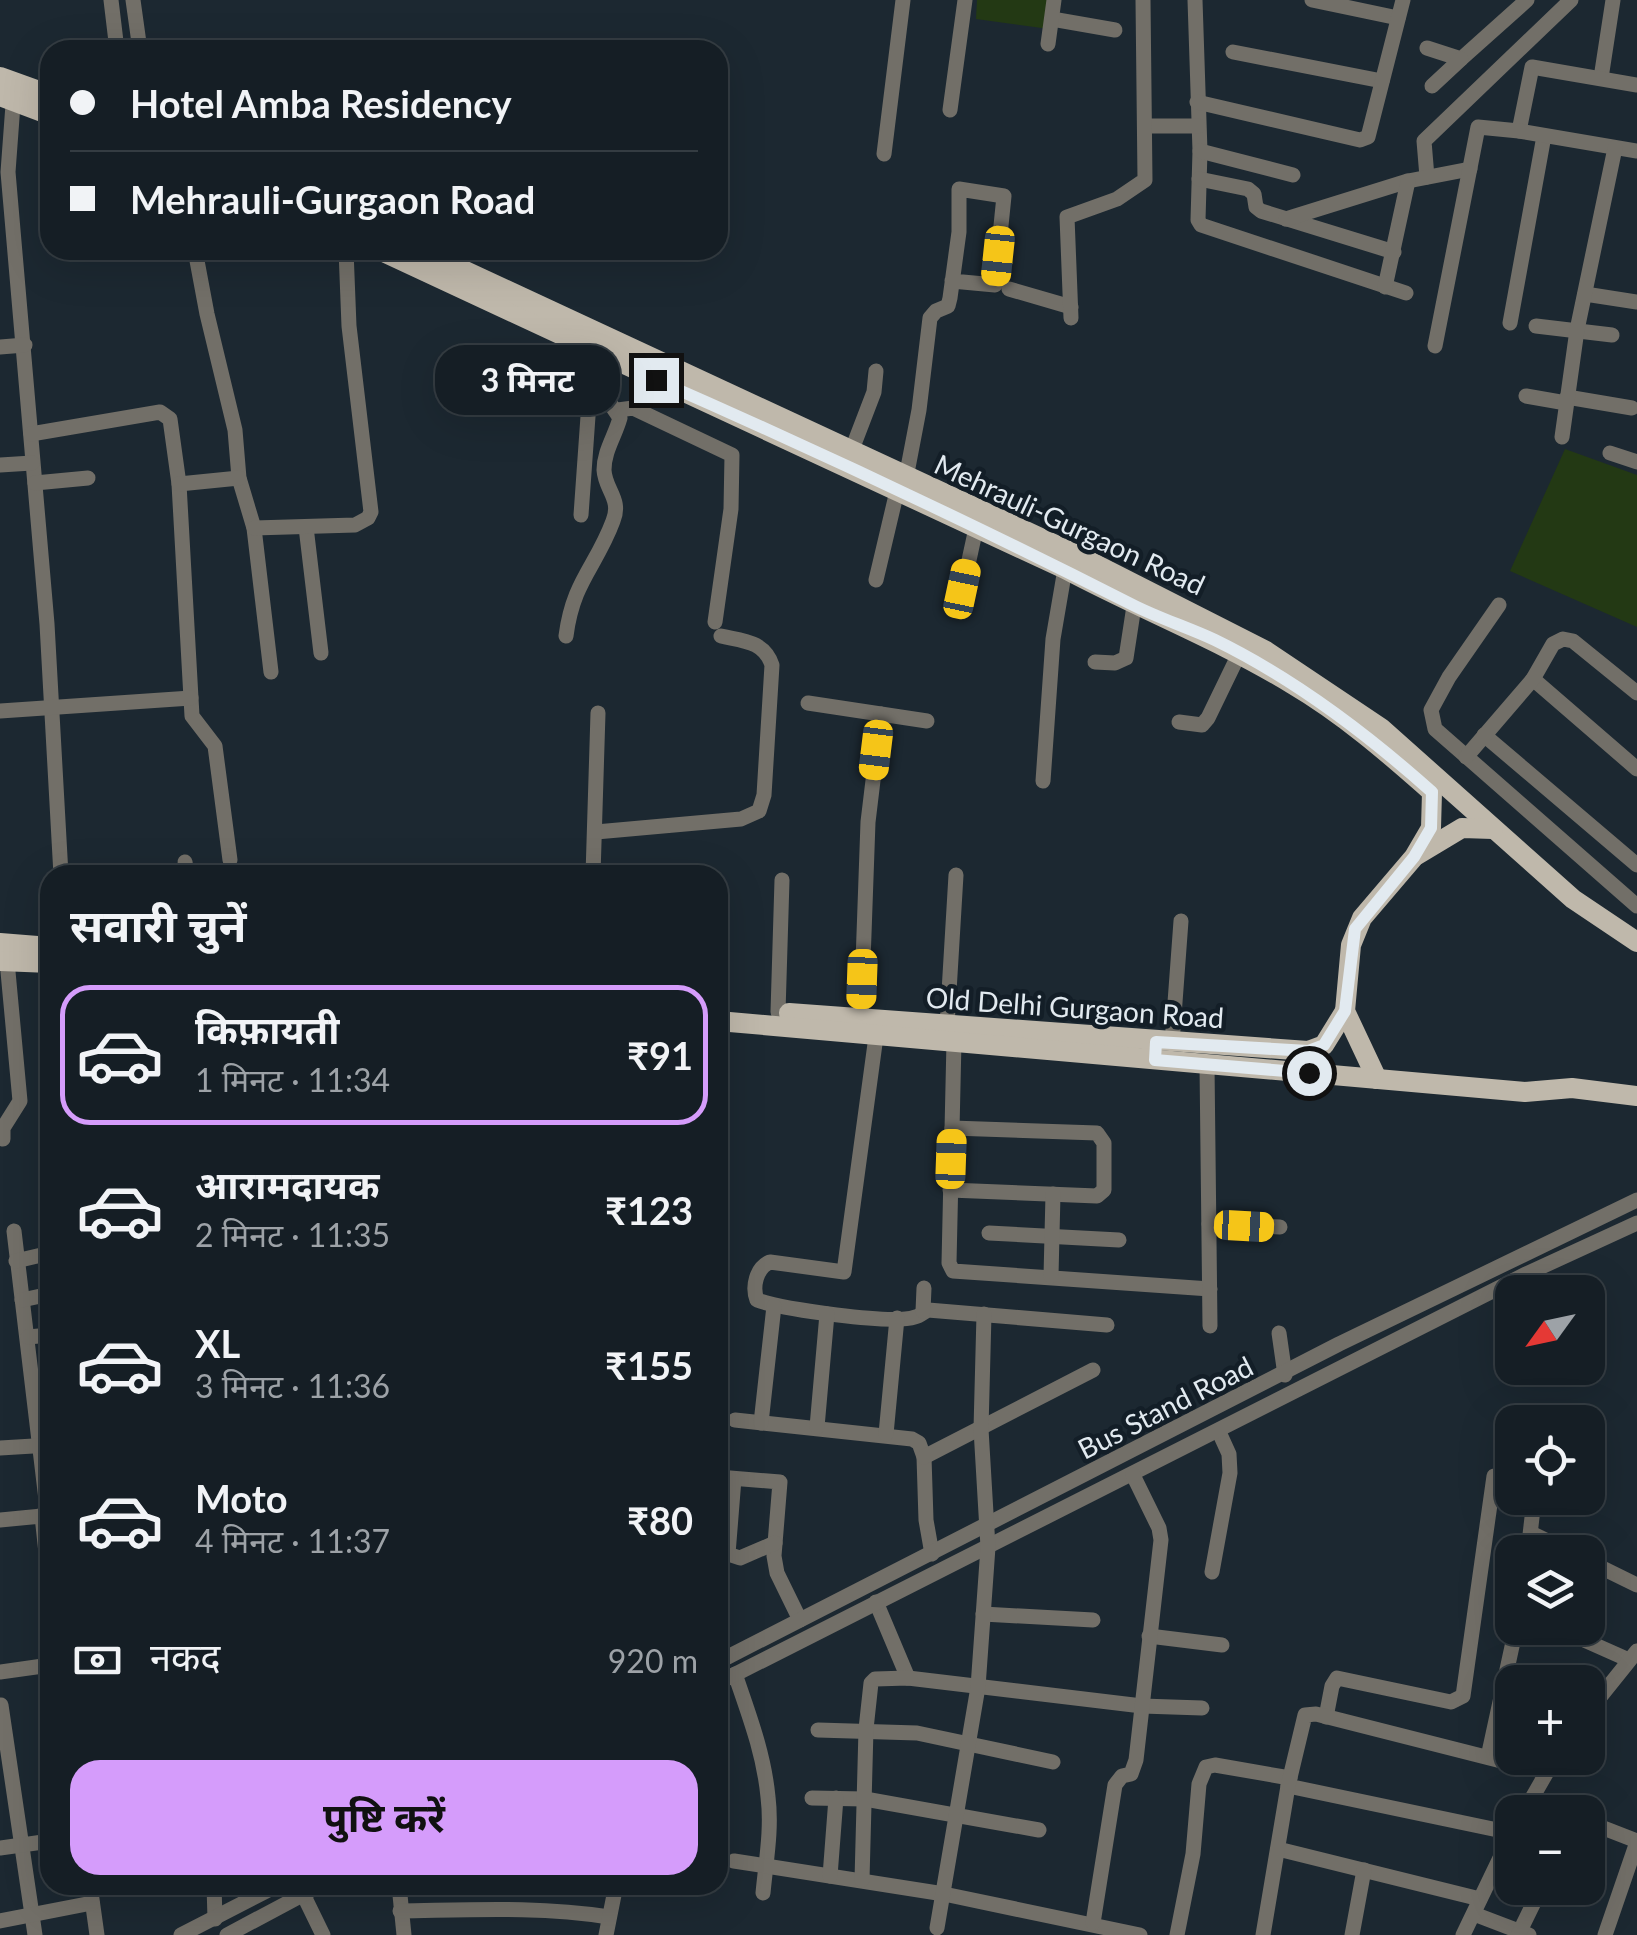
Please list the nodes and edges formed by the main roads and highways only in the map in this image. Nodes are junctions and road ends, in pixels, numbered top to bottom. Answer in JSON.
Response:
{"nodes":[{"id":1,"x":7,"y":89,"type":"edge"},
{"id":2,"x":40,"y":94,"type":"edge"},
{"id":3,"x":40,"y":109,"type":"edge"},
{"id":4,"x":401,"y":260,"type":"edge"},
{"id":5,"x":438,"y":260,"type":"edge"},
{"id":6,"x":596,"y":349,"type":"junction"},
{"id":7,"x":902,"y":484,"type":"junction"},
{"id":8,"x":956,"y":509,"type":"junction"},
{"id":9,"x":1493,"y":829,"type":"junction"},
{"id":10,"x":1414,"y":857,"type":"junction"},
{"id":11,"x":1637,"y":942,"type":"edge"},
{"id":12,"x":40,"y":949,"type":"edge"},
{"id":13,"x":2,"y":955,"type":"edge"},
{"id":14,"x":40,"y":962,"type":"edge"},
{"id":15,"x":728,"y":1008,"type":"edge"},
{"id":16,"x":1345,"y":1011,"type":"junction"},
{"id":17,"x":728,"y":1021,"type":"edge"},
{"id":18,"x":872,"y":1024,"type":"junction"},
{"id":19,"x":1161,"y":1048,"type":"junction"},
{"id":20,"x":1377,"y":1079,"type":"junction"},
{"id":21,"x":1637,"y":1096,"type":"edge"}],
"edges":[{"from":1,"to":2,"type":"main road"},
{"from":1,"to":3,"type":"main road"},
{"from":4,"to":6,"type":"main road","name":"Mehrauli-Gurgaon Road"},
{"from":5,"to":6,"type":"main road","name":"Mehrauli-Gurgaon Road"},
{"from":6,"to":7,"type":"main road","name":"Mehrauli-Gurgaon Road"},
{"from":6,"to":7,"type":"main road","name":"Mehrauli-Gurgaon Road"},
{"from":7,"to":8,"type":"main road","name":"Mehrauli-Gurgaon Road"},
{"from":8,"to":9,"type":"main road","name":"Mehrauli-Gurgaon Road"},
{"from":8,"to":10,"type":"main road","name":"Mehrauli-Gurgaon Road"},
{"from":9,"to":10,"type":"main road"},
{"from":9,"to":11,"type":"main road","name":"Mehrauli-Gurgaon Road"},
{"from":10,"to":16,"type":"main road"},
{"from":12,"to":13,"type":"main road"},
{"from":13,"to":14,"type":"main road"},
{"from":15,"to":18,"type":"main road","name":"Old Delhi Gurgaon Road"},
{"from":16,"to":19,"type":"main road","name":"Old Delhi Gurgaon Road"},
{"from":16,"to":20,"type":"main road"},
{"from":17,"to":18,"type":"main road","name":"Old Delhi Gurgaon Road"},
{"from":18,"to":19,"type":"main road","name":"Old Delhi Gurgaon Road"},
{"from":19,"to":20,"type":"main road","name":"Old Delhi Gurgaon Road"},
{"from":20,"to":21,"type":"main road","name":"Old Delhi Gurgaon Road"}]}
